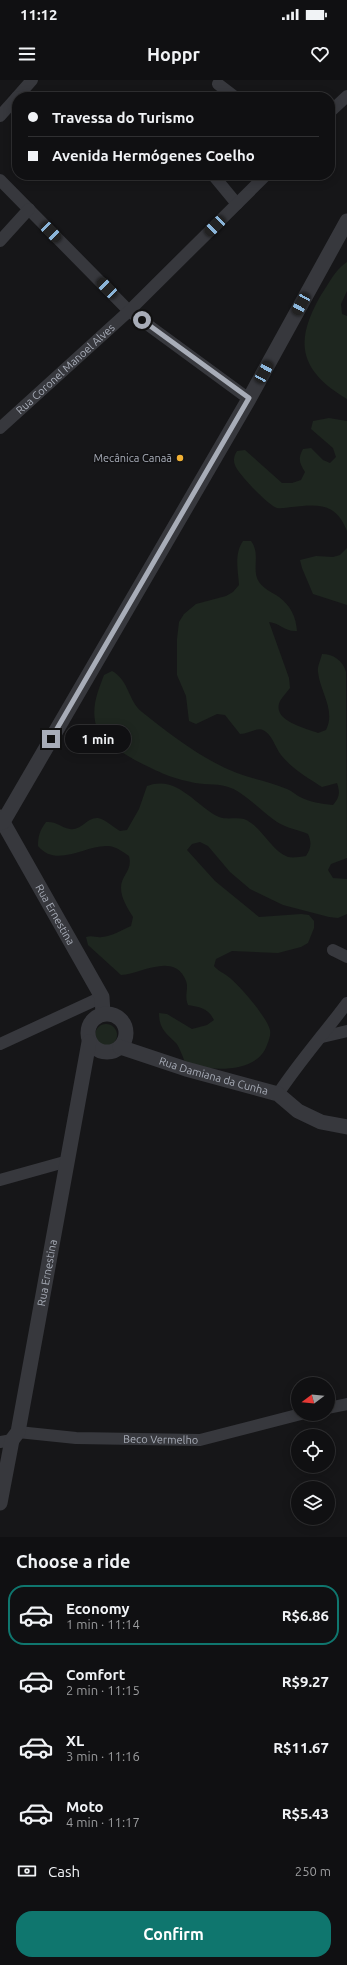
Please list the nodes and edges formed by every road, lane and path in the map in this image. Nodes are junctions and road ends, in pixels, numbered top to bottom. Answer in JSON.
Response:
{"nodes":[{"id":1,"x":32,"y":80,"type":"edge"},
{"id":2,"x":218,"y":84,"type":"dead end"},
{"id":3,"x":21,"y":92,"type":"edge"},
{"id":4,"x":228,"y":92,"type":"edge"},
{"id":5,"x":347,"y":96,"type":"edge"},
{"id":6,"x":12,"y":103,"type":"edge"},
{"id":7,"x":335,"y":107,"type":"edge"},
{"id":8,"x":0,"y":116,"type":"edge"},
{"id":9,"x":0,"y":180,"type":"edge"},
{"id":10,"x":217,"y":180,"type":"edge"},
{"id":11,"x":261,"y":180,"type":"edge"},
{"id":12,"x":237,"y":204,"type":"junction"},
{"id":13,"x":29,"y":209,"type":"junction"},
{"id":14,"x":347,"y":221,"type":"edge"},
{"id":15,"x":0,"y":241,"type":"edge"},
{"id":16,"x":129,"y":311,"type":"junction"},
{"id":17,"x":249,"y":398,"type":"junction"},
{"id":18,"x":0,"y":428,"type":"edge"},
{"id":19,"x":1,"y":821,"type":"edge"},
{"id":20,"x":333,"y":950,"type":"dead end"},
{"id":21,"x":347,"y":957,"type":"edge"},
{"id":22,"x":102,"y":997,"type":"junction"},
{"id":23,"x":347,"y":1003,"type":"edge"},
{"id":24,"x":103,"y":1014,"type":"junction"},
{"id":25,"x":347,"y":1031,"type":"edge"},
{"id":26,"x":322,"y":1037,"type":"junction"},
{"id":27,"x":89,"y":1042,"type":"junction"},
{"id":28,"x":0,"y":1044,"type":"edge"},
{"id":29,"x":120,"y":1048,"type":"junction"},
{"id":30,"x":278,"y":1094,"type":"junction"},
{"id":31,"x":347,"y":1127,"type":"edge"},
{"id":32,"x":68,"y":1161,"type":"junction"},
{"id":33,"x":0,"y":1180,"type":"edge"},
{"id":34,"x":347,"y":1404,"type":"edge"},
{"id":35,"x":335,"y":1407,"type":"edge"},
{"id":36,"x":291,"y":1417,"type":"edge"},
{"id":37,"x":10,"y":1438,"type":"edge"},
{"id":38,"x":0,"y":1503,"type":"edge"}],
"edges":[{"from":1,"to":3,"type":"street"},
{"from":2,"to":4,"type":"street"},
{"from":5,"to":7,"type":"street"},
{"from":6,"to":8,"type":"street"},
{"from":9,"to":13,"type":"street"},
{"from":10,"to":12,"type":"street"},
{"from":11,"to":12,"type":"street","name":"Rua Coronel Manoel Alves"},
{"from":12,"to":16,"type":"street","name":"Rua Coronel Manoel Alves"},
{"from":13,"to":15,"type":"street"},
{"from":13,"to":16,"type":"street"},
{"from":14,"to":17,"type":"street"},
{"from":16,"to":17,"type":"street"},
{"from":16,"to":18,"type":"street","name":"Rua Coronel Manoel Alves"},
{"from":17,"to":19,"type":"street"},
{"from":19,"to":22,"type":"street","name":"Rua Ernestina"},
{"from":20,"to":21,"type":"street"},
{"from":22,"to":24,"type":"street","name":"Rua Ernestina"},
{"from":22,"to":28,"type":"street"},
{"from":23,"to":26,"type":"street"},
{"from":24,"to":27,"type":"street"},
{"from":24,"to":29,"type":"street"},
{"from":25,"to":26,"type":"street"},
{"from":26,"to":30,"type":"street"},
{"from":27,"to":29,"type":"street"},
{"from":27,"to":32,"type":"street","name":"Rua Ernestina"},
{"from":29,"to":30,"type":"street","name":"Rua Damiana da Cunha"},
{"from":30,"to":31,"type":"street","name":"Rua Damiana da Cunha"},
{"from":32,"to":33,"type":"street"},
{"from":32,"to":37,"type":"street","name":"Rua Ernestina"},
{"from":34,"to":35,"type":"street"},
{"from":36,"to":37,"type":"street","name":"Beco Vermelho"},
{"from":37,"to":38,"type":"street","name":"Rua Ernestina"}]}
